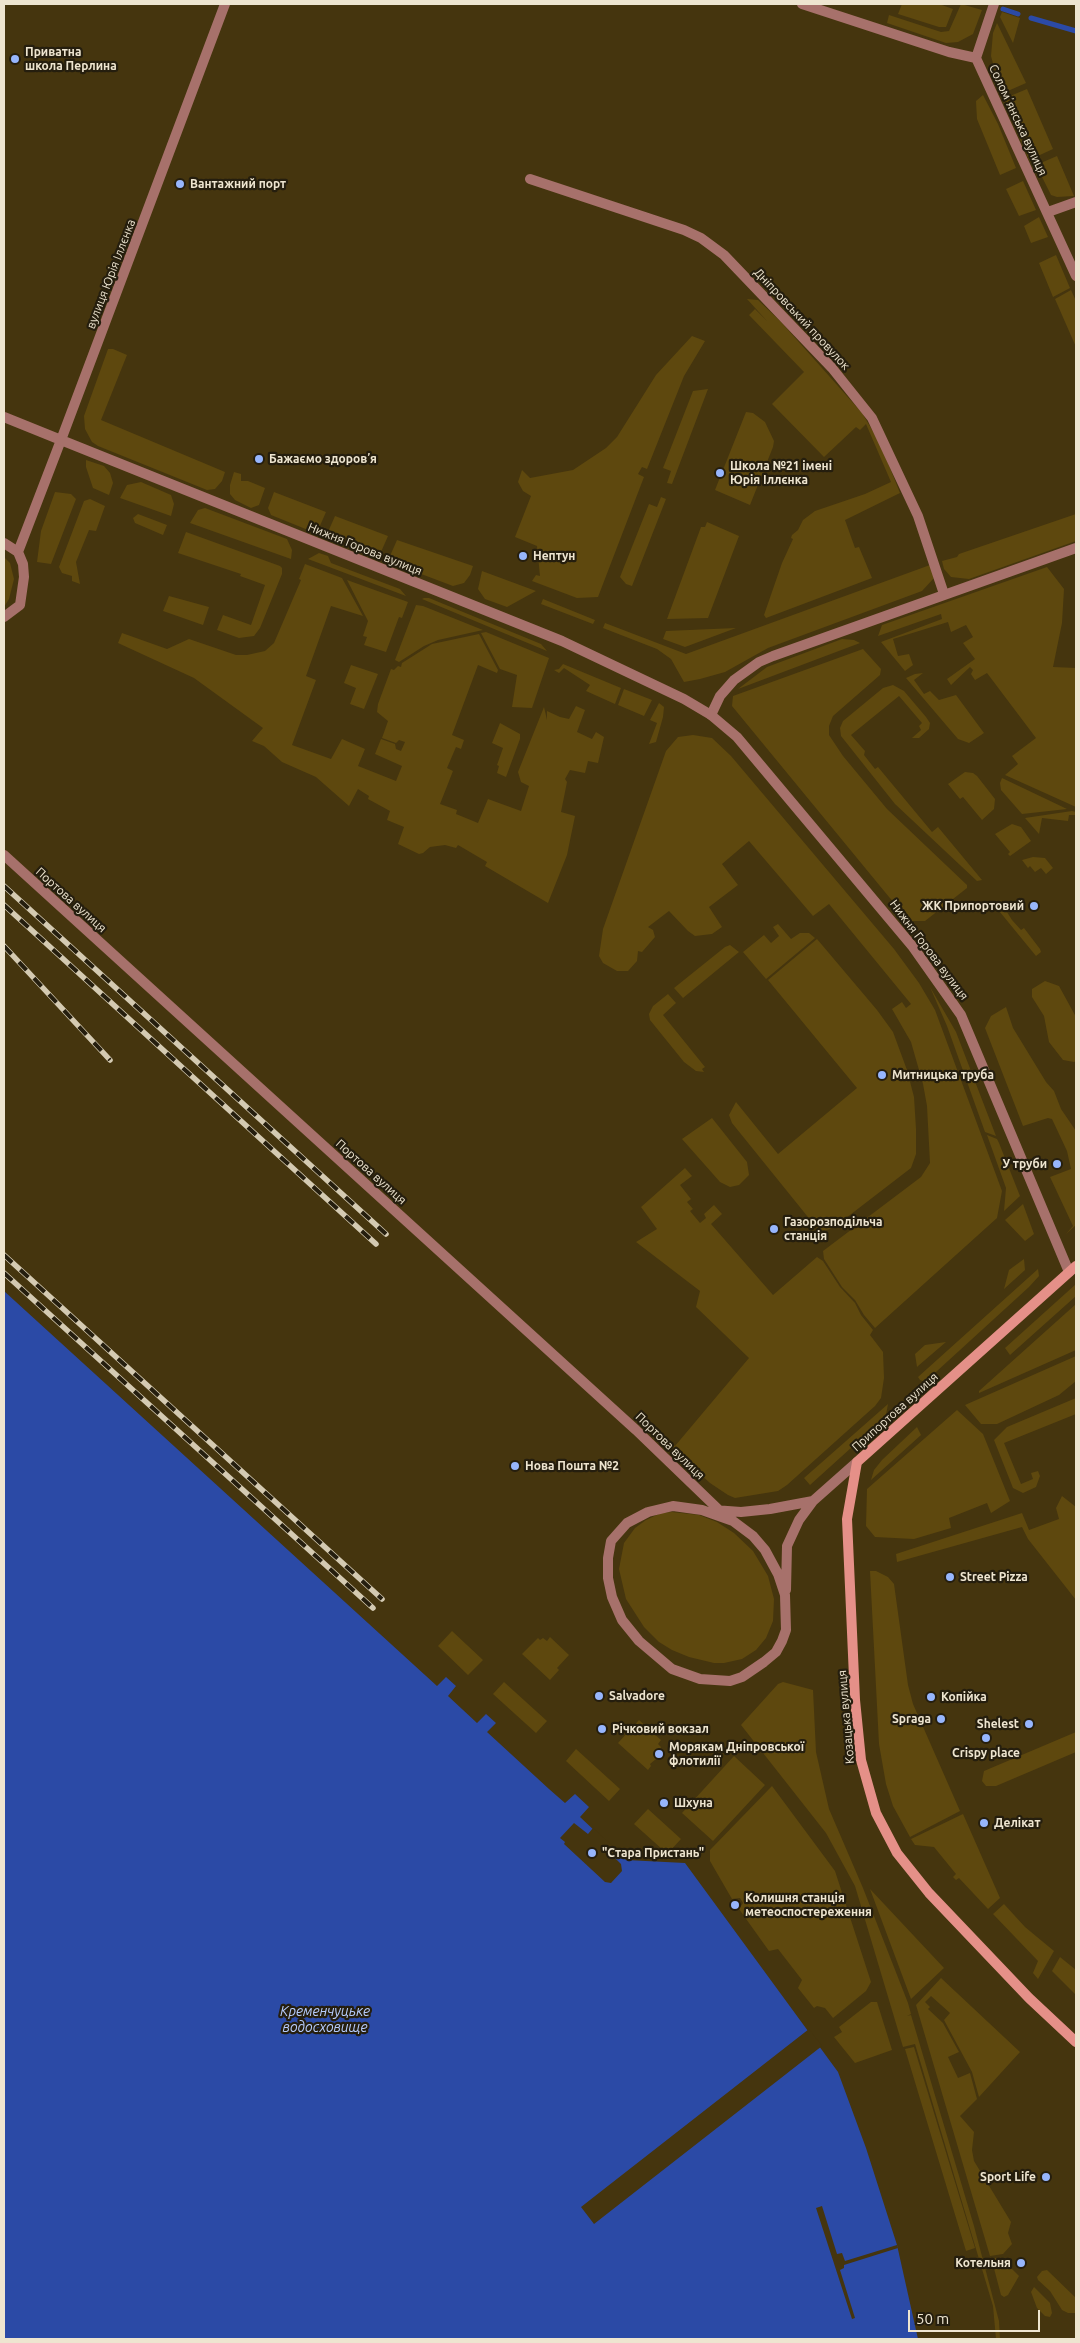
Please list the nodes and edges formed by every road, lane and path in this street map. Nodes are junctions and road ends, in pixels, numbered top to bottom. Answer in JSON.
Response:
{"nodes":[{"id":1,"x":225,"y":4,"type":"edge"},
{"id":2,"x":802,"y":4,"type":"edge"},
{"id":3,"x":994,"y":4,"type":"edge"},
{"id":4,"x":976,"y":58,"type":"junction"},
{"id":5,"x":530,"y":179,"type":"dead end"},
{"id":6,"x":1076,"y":202,"type":"edge"},
{"id":7,"x":1048,"y":212,"type":"junction"},
{"id":8,"x":1076,"y":276,"type":"edge"},
{"id":9,"x":4,"y":418,"type":"edge"},
{"id":10,"x":61,"y":440,"type":"junction"},
{"id":11,"x":4,"y":543,"type":"edge"},
{"id":12,"x":1076,"y":548,"type":"edge"},
{"id":13,"x":18,"y":552,"type":"junction"},
{"id":14,"x":944,"y":594,"type":"junction"},
{"id":15,"x":4,"y":617,"type":"edge"},
{"id":16,"x":711,"y":715,"type":"junction"},
{"id":17,"x":4,"y":856,"type":"edge"},
{"id":18,"x":1073,"y":1269,"type":"edge"},
{"id":19,"x":857,"y":1462,"type":"junction"},
{"id":20,"x":813,"y":1501,"type":"junction"},
{"id":21,"x":702,"y":1510,"type":"junction"},
{"id":22,"x":719,"y":1510,"type":"junction"},
{"id":23,"x":785,"y":1595,"type":"junction"},
{"id":24,"x":1076,"y":2042,"type":"edge"}],
"edges":[{"from":1,"to":10,"type":"street","name":"вулиця Юрія Іллєнка"},
{"from":2,"to":4,"type":"street","name":"Соломʼянська вулиця"},
{"from":3,"to":4,"type":"street"},
{"from":4,"to":7,"type":"street","name":"Соломʼянська вулиця"},
{"from":5,"to":14,"type":"street","name":"Дніпровський провулок"},
{"from":6,"to":7,"type":"street"},
{"from":7,"to":8,"type":"street","name":"Соломʼянська вулиця"},
{"from":9,"to":10,"type":"street","name":"Нижня Горова вулиця"},
{"from":10,"to":13,"type":"street","name":"вулиця Юрія Іллєнка"},
{"from":10,"to":16,"type":"street","name":"Нижня Горова вулиця"},
{"from":11,"to":13,"type":"street"},
{"from":12,"to":14,"type":"street"},
{"from":13,"to":15,"type":"street"},
{"from":14,"to":16,"type":"street"},
{"from":16,"to":18,"type":"street","name":"Нижня Горова вулиця"},
{"from":17,"to":22,"type":"street","name":"Портова вулиця"},
{"from":18,"to":19,"type":"main road","name":"Припортова вулиця"},
{"from":19,"to":20,"type":"street","name":"Припортова вулиця"},
{"from":19,"to":24,"type":"main road","name":"Козацька вулиця"},
{"from":20,"to":22,"type":"street"},
{"from":20,"to":23,"type":"street","name":"Припортова вулиця"},
{"from":21,"to":22,"type":"street"},
{"from":21,"to":23,"type":"street"},
{"from":21,"to":23,"type":"street"}]}
